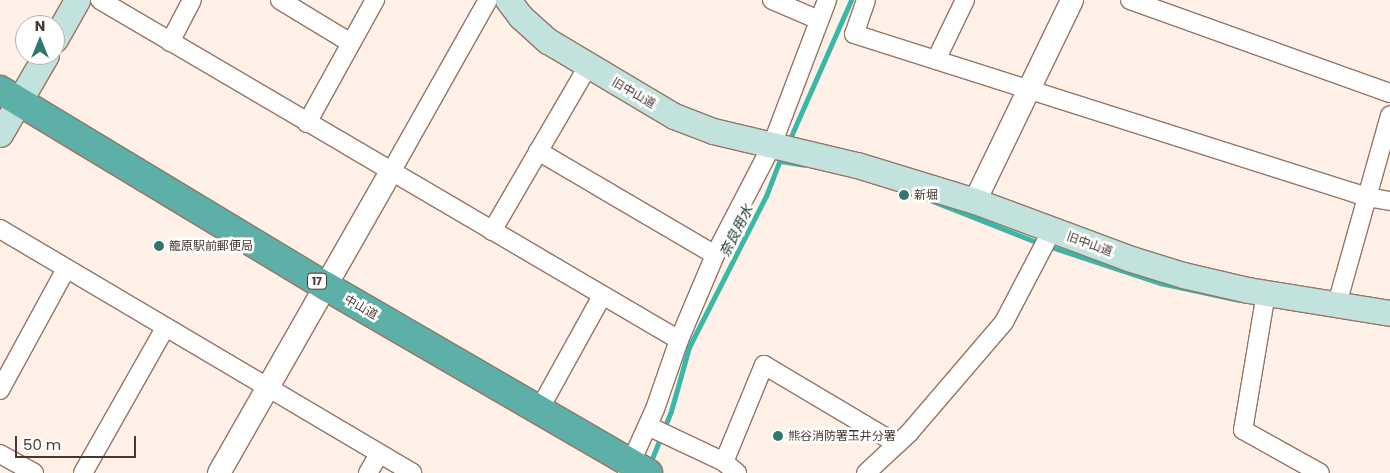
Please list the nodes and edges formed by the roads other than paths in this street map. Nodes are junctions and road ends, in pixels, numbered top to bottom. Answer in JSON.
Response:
{"nodes":[{"id":1,"x":77,"y":0,"type":"edge"},
{"id":2,"x":100,"y":0,"type":"edge"},
{"id":3,"x":192,"y":0,"type":"edge"},
{"id":4,"x":280,"y":0,"type":"edge"},
{"id":5,"x":375,"y":0,"type":"edge"},
{"id":6,"x":488,"y":0,"type":"edge"},
{"id":7,"x":508,"y":0,"type":"edge"},
{"id":8,"x":772,"y":0,"type":"edge"},
{"id":9,"x":826,"y":0,"type":"edge"},
{"id":10,"x":866,"y":0,"type":"edge"},
{"id":11,"x":965,"y":0,"type":"edge"},
{"id":12,"x":1072,"y":0,"type":"edge"},
{"id":13,"x":1130,"y":0,"type":"edge"},
{"id":14,"x":819,"y":20,"type":"junction"},
{"id":15,"x":65,"y":21,"type":"edge"},
{"id":16,"x":170,"y":42,"type":"junction"},
{"id":17,"x":351,"y":42,"type":"junction"},
{"id":18,"x":936,"y":60,"type":"junction"},
{"id":19,"x":37,"y":65,"type":"edge"},
{"id":20,"x":588,"y":66,"type":"junction"},
{"id":21,"x":1030,"y":90,"type":"junction"},
{"id":22,"x":1390,"y":93,"type":"edge"},
{"id":23,"x":10,"y":95,"type":"edge"},
{"id":24,"x":1390,"y":115,"type":"edge"},
{"id":25,"x":307,"y":123,"type":"junction"},
{"id":26,"x":0,"y":134,"type":"edge"},
{"id":27,"x":783,"y":147,"type":"junction"},
{"id":28,"x":538,"y":152,"type":"junction"},
{"id":29,"x":391,"y":172,"type":"junction"},
{"id":30,"x":1367,"y":196,"type":"junction"},
{"id":31,"x":975,"y":201,"type":"junction"},
{"id":32,"x":1390,"y":201,"type":"edge"},
{"id":33,"x":0,"y":229,"type":"edge"},
{"id":34,"x":1052,"y":230,"type":"junction"},
{"id":35,"x":492,"y":231,"type":"junction"},
{"id":36,"x":715,"y":254,"type":"junction"},
{"id":37,"x":66,"y":269,"type":"junction"},
{"id":38,"x":327,"y":287,"type":"junction"},
{"id":39,"x":1266,"y":293,"type":"junction"},
{"id":40,"x":602,"y":296,"type":"junction"},
{"id":41,"x":1337,"y":304,"type":"junction"},
{"id":42,"x":1390,"y":313,"type":"edge"},
{"id":43,"x":165,"y":328,"type":"junction"},
{"id":44,"x":679,"y":340,"type":"junction"},
{"id":45,"x":267,"y":388,"type":"junction"},
{"id":46,"x":0,"y":390,"type":"edge"},
{"id":47,"x":539,"y":410,"type":"junction"},
{"id":48,"x":660,"y":431,"type":"junction"},
{"id":49,"x":897,"y":444,"type":"junction"},
{"id":50,"x":0,"y":454,"type":"edge"},
{"id":51,"x":379,"y":454,"type":"junction"},
{"id":52,"x":730,"y":467,"type":"edge"},
{"id":53,"x":636,"y":469,"type":"edge"},
{"id":54,"x":34,"y":473,"type":"edge"},
{"id":55,"x":83,"y":473,"type":"edge"},
{"id":56,"x":219,"y":473,"type":"edge"},
{"id":57,"x":368,"y":473,"type":"edge"},
{"id":58,"x":412,"y":473,"type":"edge"},
{"id":59,"x":866,"y":473,"type":"edge"},
{"id":60,"x":1320,"y":473,"type":"edge"}],
"edges":[{"from":1,"to":15,"type":"main road"},
{"from":2,"to":16,"type":"street"},
{"from":3,"to":16,"type":"street"},
{"from":4,"to":17,"type":"street"},
{"from":5,"to":17,"type":"street"},
{"from":6,"to":29,"type":"street"},
{"from":7,"to":20,"type":"main road","name":"旧中山道"},
{"from":8,"to":14,"type":"street"},
{"from":9,"to":14,"type":"street"},
{"from":10,"to":18,"type":"street"},
{"from":11,"to":18,"type":"street"},
{"from":12,"to":21,"type":"street"},
{"from":13,"to":22,"type":"street"},
{"from":14,"to":27,"type":"street"},
{"from":16,"to":25,"type":"street"},
{"from":17,"to":25,"type":"street"},
{"from":18,"to":21,"type":"street"},
{"from":19,"to":23,"type":"main road"},
{"from":20,"to":27,"type":"main road","name":"旧中山道"},
{"from":20,"to":28,"type":"street"},
{"from":21,"to":30,"type":"street"},
{"from":21,"to":31,"type":"street"},
{"from":23,"to":26,"type":"main road"},
{"from":23,"to":38,"type":"highway","name":"中山道","number":"17"},
{"from":24,"to":30,"type":"street"},
{"from":25,"to":29,"type":"street"},
{"from":27,"to":31,"type":"main road","name":"旧中山道"},
{"from":27,"to":36,"type":"street"},
{"from":28,"to":35,"type":"street"},
{"from":28,"to":36,"type":"street"},
{"from":29,"to":35,"type":"street"},
{"from":29,"to":38,"type":"street"},
{"from":30,"to":32,"type":"street"},
{"from":30,"to":41,"type":"street"},
{"from":31,"to":34,"type":"main road","name":"旧中山道"},
{"from":33,"to":37,"type":"street"},
{"from":34,"to":39,"type":"main road","name":"旧中山道"},
{"from":34,"to":49,"type":"street"},
{"from":35,"to":40,"type":"street"},
{"from":36,"to":44,"type":"street"},
{"from":37,"to":43,"type":"street"},
{"from":37,"to":46,"type":"street"},
{"from":38,"to":45,"type":"street"},
{"from":38,"to":47,"type":"highway","name":"中山道","number":"17"},
{"from":39,"to":41,"type":"main road","name":"旧中山道"},
{"from":39,"to":60,"type":"street"},
{"from":40,"to":44,"type":"street"},
{"from":40,"to":47,"type":"street"},
{"from":41,"to":42,"type":"main road","name":"旧中山道"},
{"from":43,"to":45,"type":"street"},
{"from":43,"to":55,"type":"street"},
{"from":44,"to":48,"type":"street"},
{"from":45,"to":51,"type":"street"},
{"from":45,"to":56,"type":"street"},
{"from":47,"to":53,"type":"highway","name":"中山道","number":"17"},
{"from":48,"to":52,"type":"street"},
{"from":48,"to":53,"type":"street"},
{"from":49,"to":52,"type":"street"},
{"from":49,"to":59,"type":"street"},
{"from":50,"to":54,"type":"street"},
{"from":51,"to":57,"type":"street"},
{"from":51,"to":58,"type":"street"}]}
